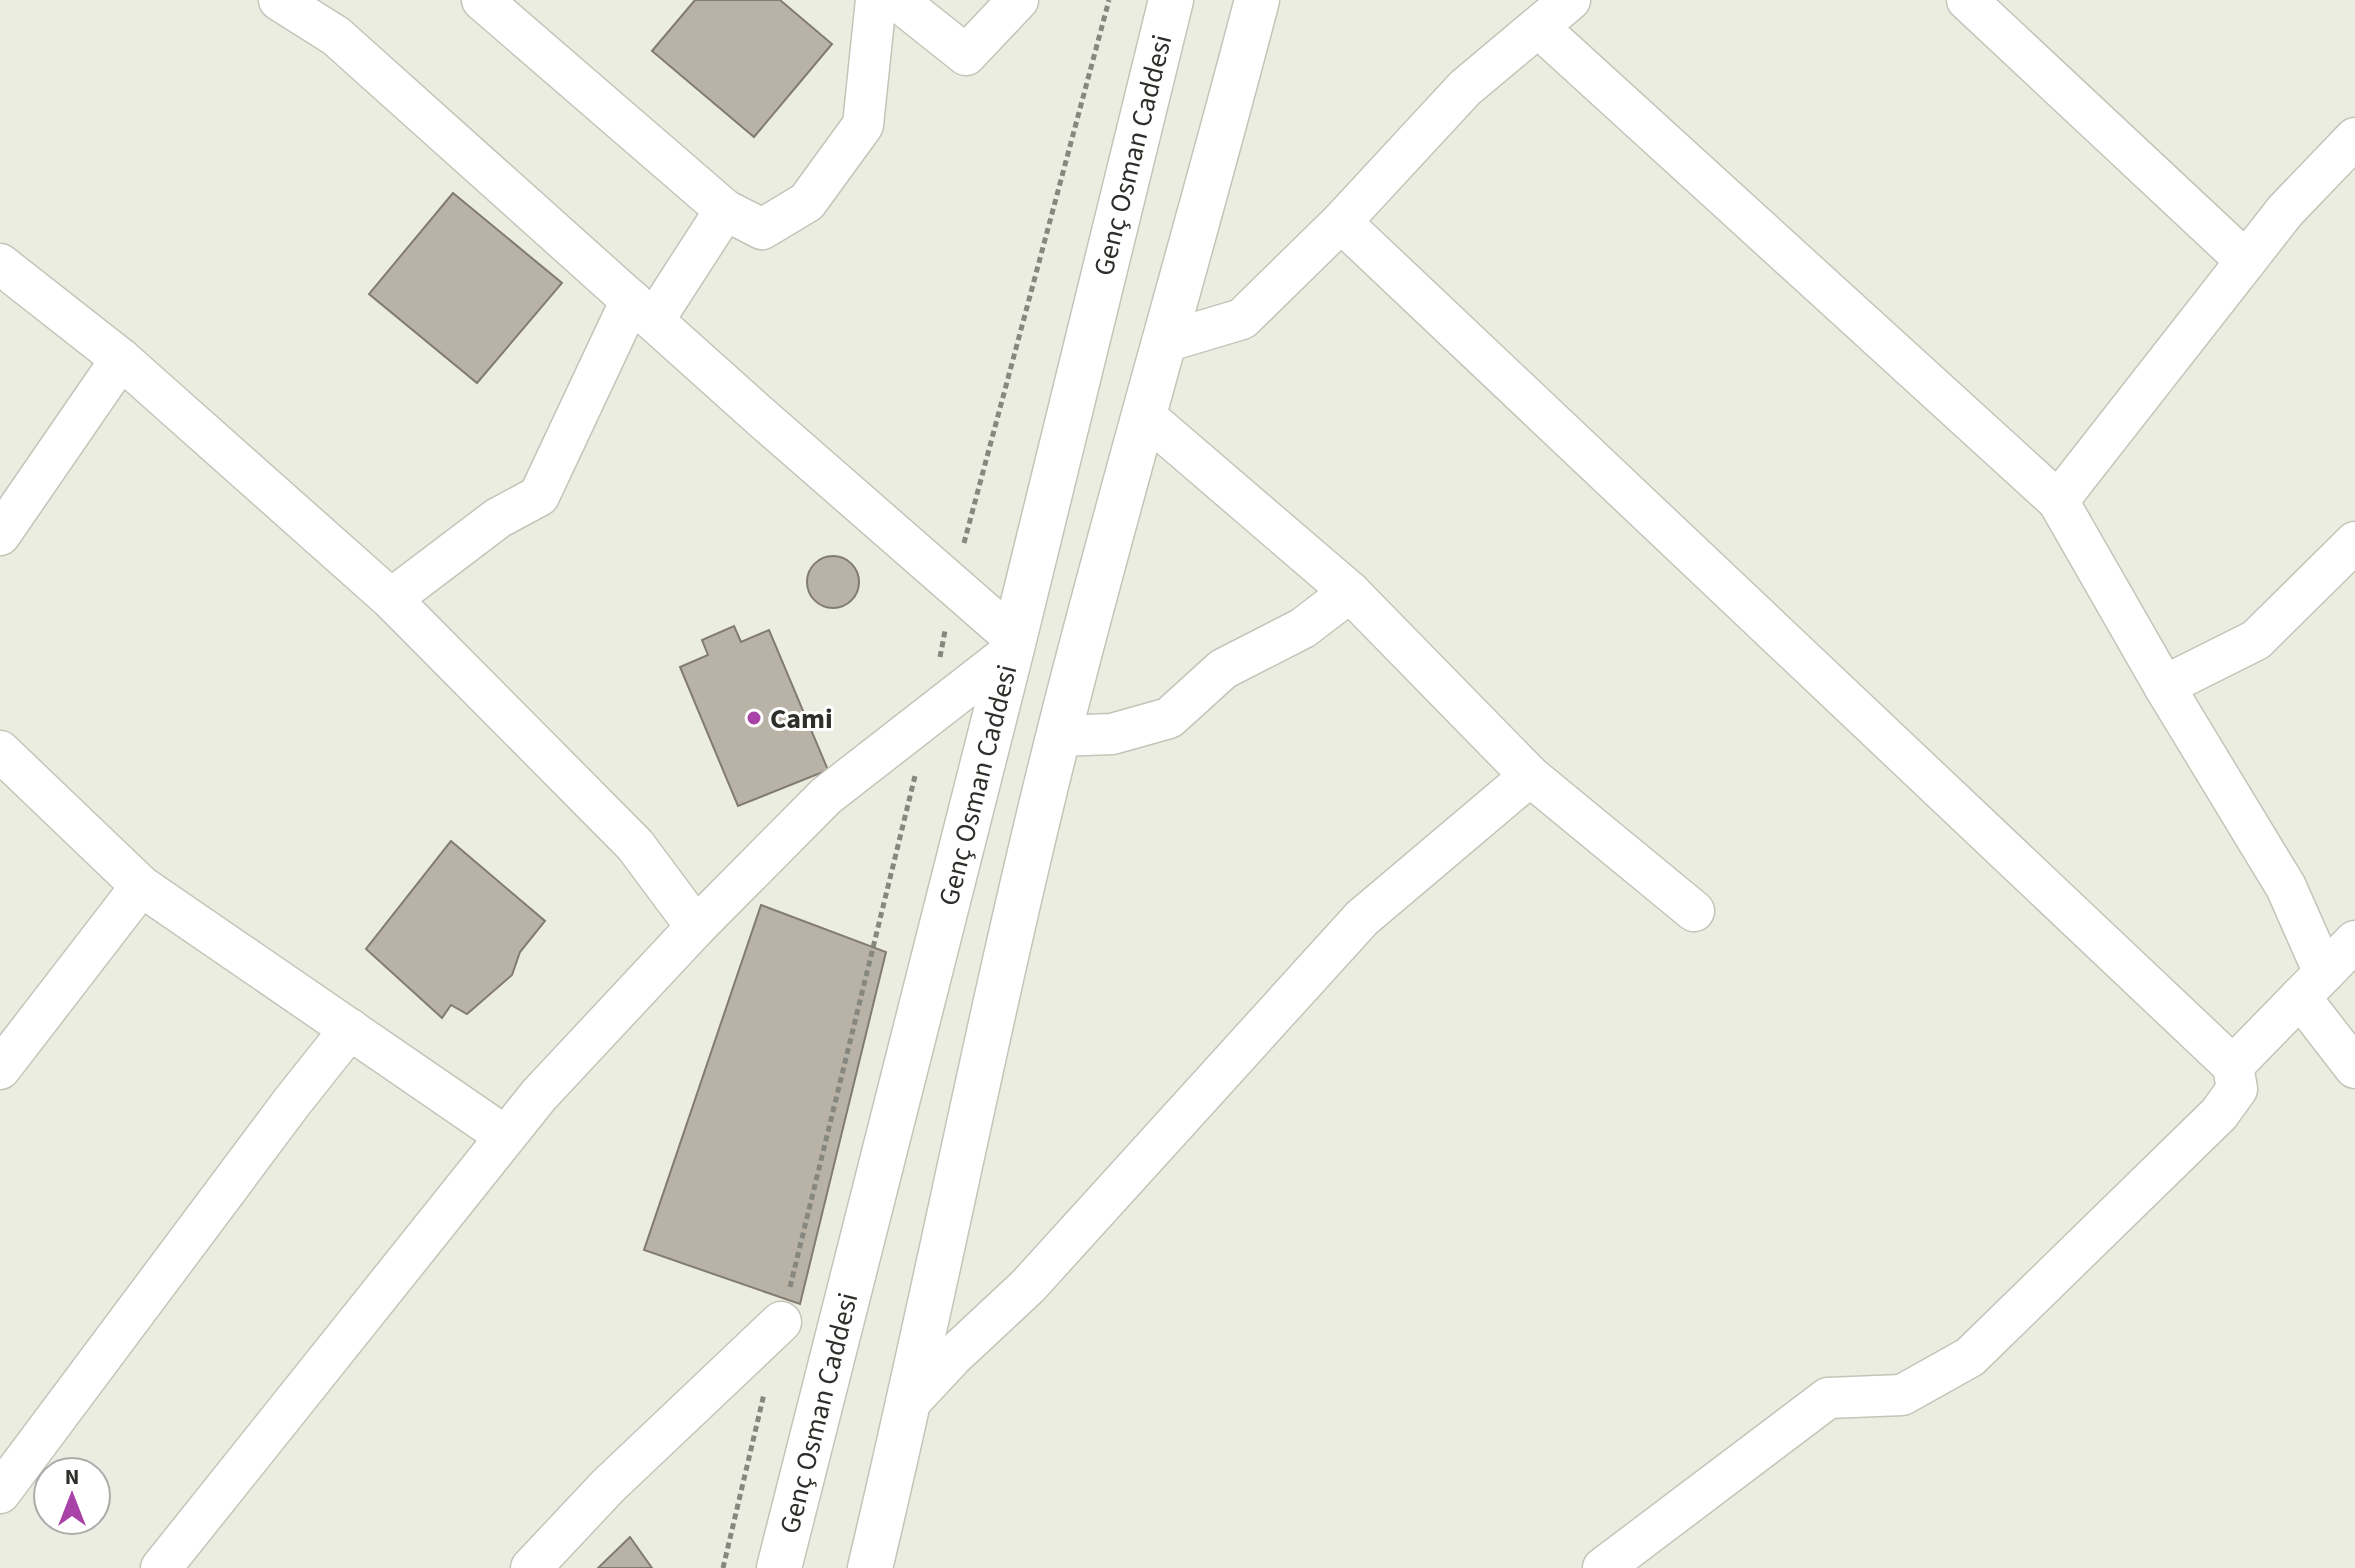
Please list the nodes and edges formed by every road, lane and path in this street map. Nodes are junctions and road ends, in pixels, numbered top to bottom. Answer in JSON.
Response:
{"nodes":[{"id":1,"x":279,"y":0,"type":"edge"},
{"id":2,"x":482,"y":0,"type":"edge"},
{"id":3,"x":876,"y":0,"type":"edge"},
{"id":4,"x":897,"y":0,"type":"edge"},
{"id":5,"x":1018,"y":0,"type":"edge"},
{"id":6,"x":1171,"y":0,"type":"edge"},
{"id":7,"x":1257,"y":0,"type":"edge"},
{"id":8,"x":1570,"y":0,"type":"edge"},
{"id":9,"x":1967,"y":0,"type":"edge"},
{"id":10,"x":1538,"y":27,"type":"junction"},
{"id":11,"x":2355,"y":138,"type":"edge"},
{"id":12,"x":725,"y":210,"type":"junction"},
{"id":13,"x":1341,"y":222,"type":"junction"},
{"id":14,"x":2246,"y":261,"type":"junction"},
{"id":15,"x":0,"y":264,"type":"edge"},
{"id":16,"x":642,"y":310,"type":"junction"},
{"id":17,"x":1165,"y":342,"type":"junction"},
{"id":18,"x":121,"y":359,"type":"junction"},
{"id":19,"x":1145,"y":416,"type":"junction"},
{"id":20,"x":2058,"y":501,"type":"junction"},
{"id":21,"x":0,"y":535,"type":"edge"},
{"id":22,"x":2355,"y":542,"type":"edge"},
{"id":23,"x":1350,"y":592,"type":"junction"},
{"id":24,"x":391,"y":599,"type":"junction"},
{"id":25,"x":1012,"y":645,"type":"junction"},
{"id":26,"x":2164,"y":686,"type":"junction"},
{"id":27,"x":1058,"y":736,"type":"junction"},
{"id":28,"x":0,"y":751,"type":"edge"},
{"id":29,"x":1530,"y":776,"type":"junction"},
{"id":30,"x":141,"y":886,"type":"junction"},
{"id":31,"x":1694,"y":911,"type":"dead end"},
{"id":32,"x":696,"y":927,"type":"junction"},
{"id":33,"x":2355,"y":941,"type":"edge"},
{"id":34,"x":2312,"y":985,"type":"junction"},
{"id":35,"x":350,"y":1029,"type":"junction"},
{"id":36,"x":2233,"y":1066,"type":"junction"},
{"id":37,"x":2355,"y":1068,"type":"edge"},
{"id":38,"x":0,"y":1069,"type":"edge"},
{"id":39,"x":505,"y":1136,"type":"junction"},
{"id":40,"x":781,"y":1322,"type":"dead end"},
{"id":41,"x":910,"y":1402,"type":"junction"},
{"id":42,"x":0,"y":1493,"type":"edge"},
{"id":43,"x":161,"y":1568,"type":"edge"},
{"id":44,"x":531,"y":1568,"type":"edge"},
{"id":45,"x":779,"y":1568,"type":"edge"},
{"id":46,"x":870,"y":1568,"type":"edge"},
{"id":47,"x":1603,"y":1568,"type":"edge"}],
"edges":[{"from":1,"to":16,"type":"street"},
{"from":2,"to":12,"type":"street"},
{"from":3,"to":12,"type":"street"},
{"from":4,"to":5,"type":"street"},
{"from":6,"to":25,"type":"main road","name":"Genç Osman Caddesi"},
{"from":7,"to":17,"type":"main road"},
{"from":8,"to":10,"type":"street"},
{"from":9,"to":14,"type":"street"},
{"from":10,"to":13,"type":"street"},
{"from":10,"to":20,"type":"street"},
{"from":11,"to":14,"type":"street"},
{"from":12,"to":16,"type":"street"},
{"from":13,"to":17,"type":"street"},
{"from":13,"to":36,"type":"street"},
{"from":14,"to":20,"type":"street"},
{"from":15,"to":18,"type":"street"},
{"from":16,"to":24,"type":"street"},
{"from":16,"to":25,"type":"street"},
{"from":17,"to":19,"type":"main road"},
{"from":18,"to":21,"type":"street"},
{"from":18,"to":24,"type":"street"},
{"from":19,"to":23,"type":"street"},
{"from":19,"to":27,"type":"main road"},
{"from":20,"to":26,"type":"street"},
{"from":22,"to":26,"type":"street"},
{"from":23,"to":27,"type":"street"},
{"from":23,"to":29,"type":"street"},
{"from":24,"to":32,"type":"street"},
{"from":25,"to":32,"type":"street"},
{"from":25,"to":45,"type":"main road","name":"Genç Osman Caddesi"},
{"from":26,"to":34,"type":"street"},
{"from":27,"to":41,"type":"main road"},
{"from":28,"to":30,"type":"street"},
{"from":29,"to":31,"type":"street"},
{"from":29,"to":41,"type":"street"},
{"from":30,"to":35,"type":"street"},
{"from":30,"to":38,"type":"street"},
{"from":32,"to":39,"type":"street"},
{"from":33,"to":34,"type":"street"},
{"from":34,"to":36,"type":"street"},
{"from":34,"to":37,"type":"street"},
{"from":35,"to":39,"type":"street"},
{"from":35,"to":42,"type":"street"},
{"from":36,"to":47,"type":"street"},
{"from":39,"to":43,"type":"street"},
{"from":40,"to":44,"type":"street"},
{"from":41,"to":46,"type":"main road"}]}
